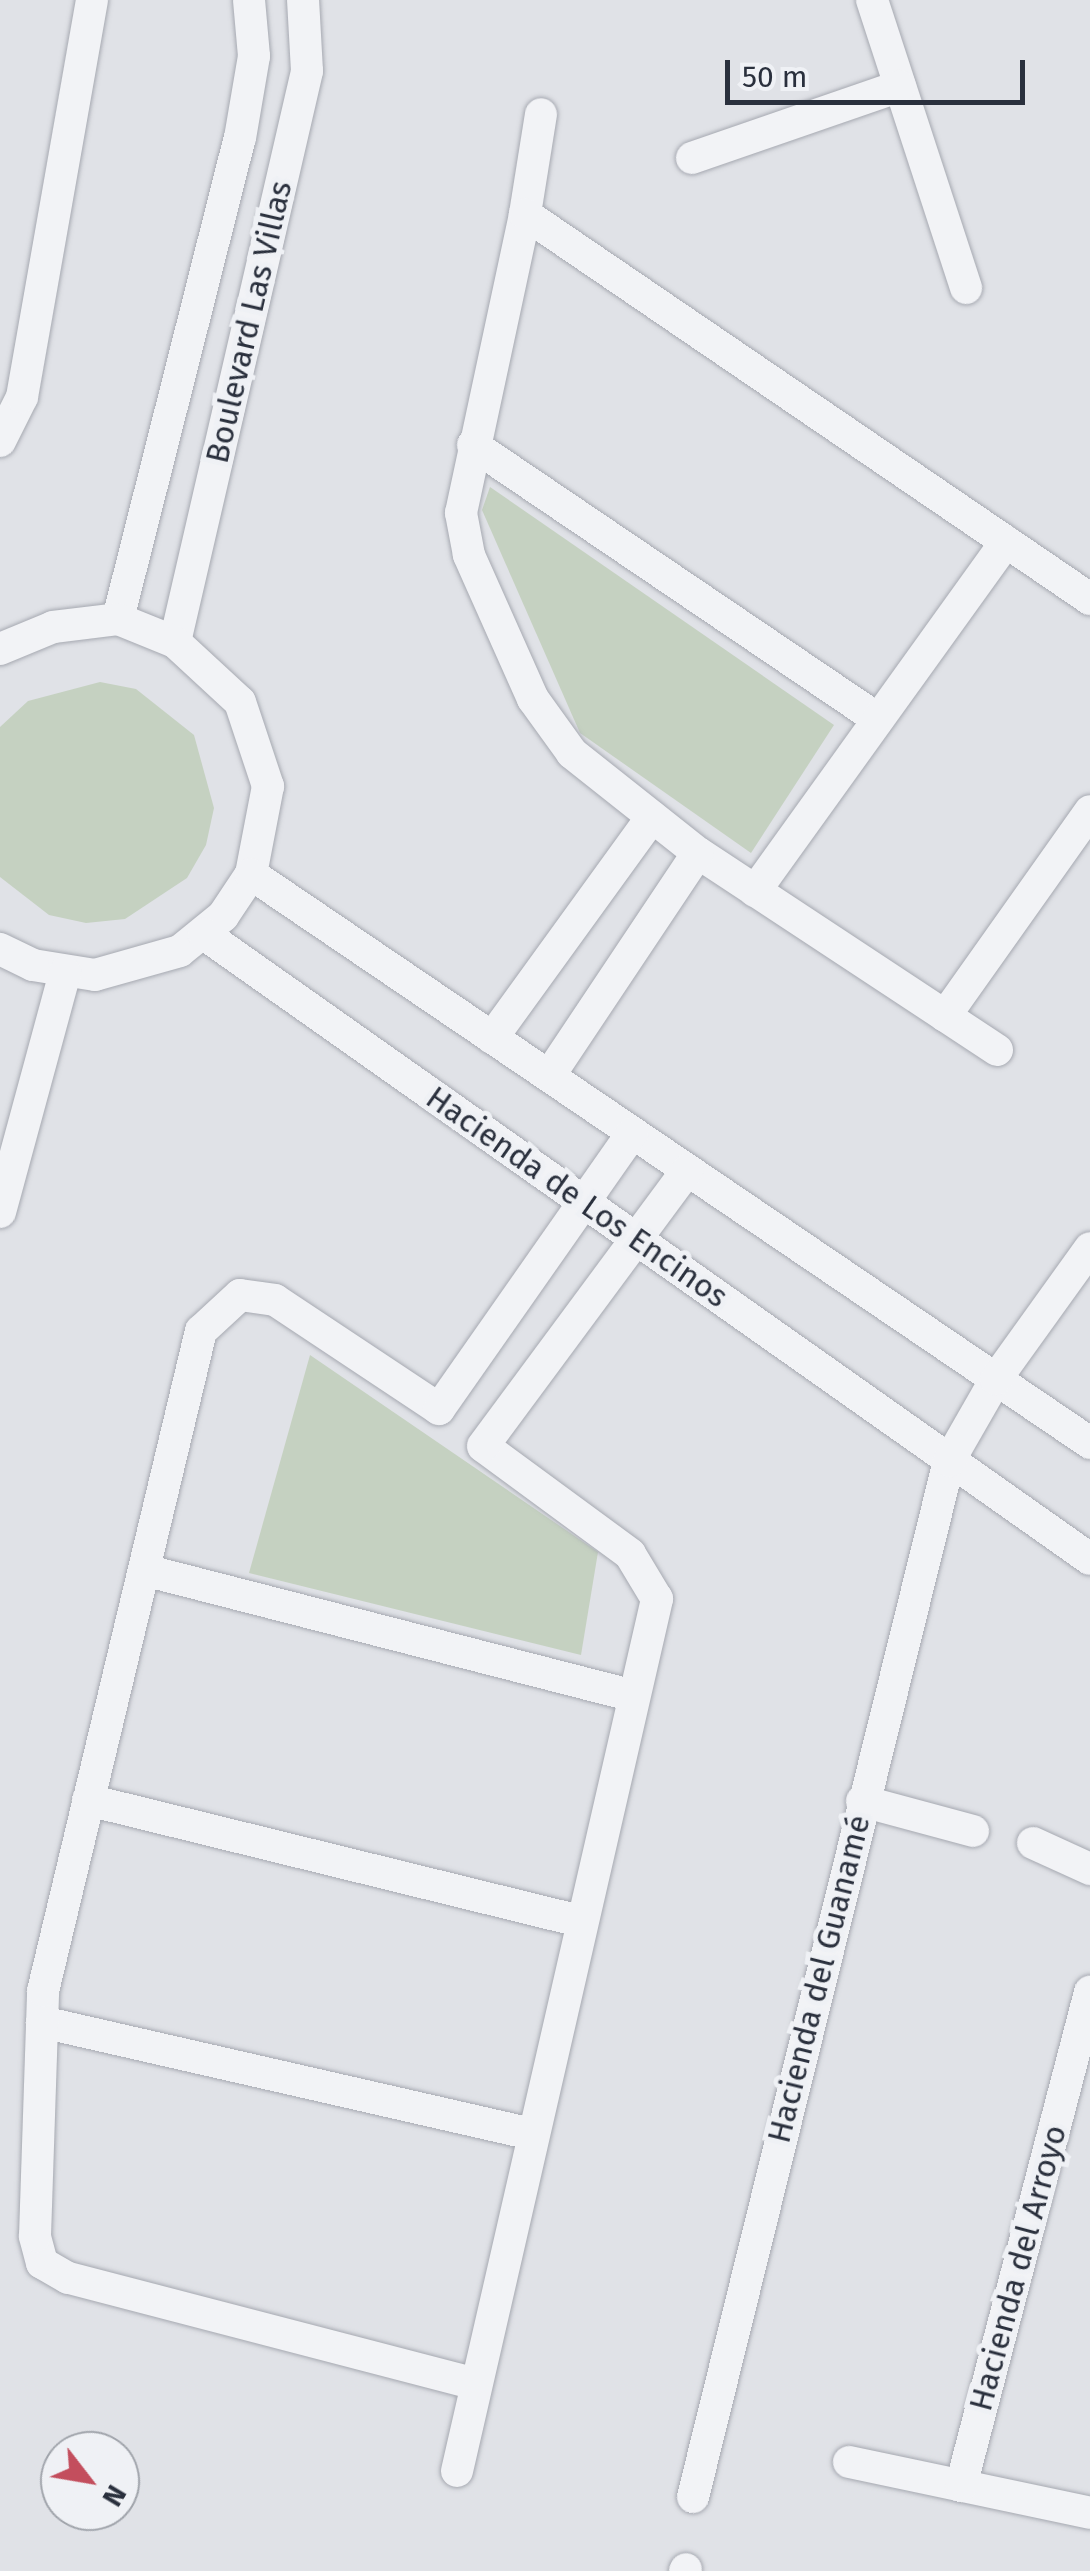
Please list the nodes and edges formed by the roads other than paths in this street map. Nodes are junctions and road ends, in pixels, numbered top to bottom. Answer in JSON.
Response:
{"nodes":[{"id":1,"x":92,"y":0,"type":"edge"},
{"id":2,"x":249,"y":0,"type":"edge"},
{"id":3,"x":303,"y":0,"type":"edge"},
{"id":4,"x":872,"y":0,"type":"edge"},
{"id":5,"x":900,"y":86,"type":"junction"},
{"id":6,"x":542,"y":114,"type":"dead end"},
{"id":7,"x":692,"y":158,"type":"dead end"},
{"id":8,"x":525,"y":214,"type":"junction"},
{"id":9,"x":966,"y":288,"type":"dead end"},
{"id":10,"x":0,"y":442,"type":"edge"},
{"id":11,"x":473,"y":445,"type":"junction"},
{"id":12,"x":1006,"y":542,"type":"junction"},
{"id":13,"x":1090,"y":598,"type":"edge"},
{"id":14,"x":118,"y":619,"type":"junction"},
{"id":15,"x":175,"y":642,"type":"junction"},
{"id":16,"x":0,"y":648,"type":"edge"},
{"id":17,"x":878,"y":719,"type":"junction"},
{"id":18,"x":1090,"y":811,"type":"edge"},
{"id":19,"x":652,"y":817,"type":"junction"},
{"id":20,"x":698,"y":853,"type":"junction"},
{"id":21,"x":251,"y":874,"type":"junction"},
{"id":22,"x":755,"y":890,"type":"junction"},
{"id":23,"x":204,"y":934,"type":"junction"},
{"id":24,"x":0,"y":950,"type":"edge"},
{"id":25,"x":65,"y":973,"type":"junction"},
{"id":26,"x":945,"y":1016,"type":"junction"},
{"id":27,"x":492,"y":1038,"type":"junction"},
{"id":28,"x":997,"y":1050,"type":"dead end"},
{"id":29,"x":549,"y":1076,"type":"junction"},
{"id":30,"x":632,"y":1133,"type":"junction"},
{"id":31,"x":687,"y":1170,"type":"junction"},
{"id":32,"x":584,"y":1202,"type":"junction"},
{"id":33,"x":0,"y":1212,"type":"edge"},
{"id":34,"x":636,"y":1238,"type":"junction"},
{"id":35,"x":1090,"y":1248,"type":"edge"},
{"id":36,"x":996,"y":1379,"type":"junction"},
{"id":37,"x":1090,"y":1443,"type":"edge"},
{"id":38,"x":949,"y":1461,"type":"junction"},
{"id":39,"x":1090,"y":1559,"type":"edge"},
{"id":40,"x":144,"y":1570,"type":"junction"},
{"id":41,"x":630,"y":1696,"type":"junction"},
{"id":42,"x":88,"y":1800,"type":"junction"},
{"id":43,"x":862,"y":1801,"type":"junction"},
{"id":44,"x":974,"y":1831,"type":"dead end"},
{"id":45,"x":1033,"y":1843,"type":"dead end"},
{"id":46,"x":1090,"y":1870,"type":"edge"},
{"id":47,"x":580,"y":1921,"type":"junction"},
{"id":48,"x":1090,"y":1992,"type":"edge"},
{"id":49,"x":42,"y":2022,"type":"junction"},
{"id":50,"x":532,"y":2134,"type":"junction"},
{"id":51,"x":476,"y":2384,"type":"junction"},
{"id":52,"x":850,"y":2462,"type":"dead end"},
{"id":53,"x":456,"y":2470,"type":"dead end"},
{"id":54,"x":961,"y":2486,"type":"junction"},
{"id":55,"x":693,"y":2497,"type":"dead end"},
{"id":56,"x":1090,"y":2512,"type":"edge"}],
"edges":[{"from":1,"to":10,"type":"street"},
{"from":2,"to":14,"type":"street","name":"Boulevard Las Villas"},
{"from":3,"to":15,"type":"street","name":"Boulevard Las Villas"},
{"from":4,"to":5,"type":"street"},
{"from":5,"to":7,"type":"street"},
{"from":5,"to":9,"type":"street"},
{"from":6,"to":8,"type":"street"},
{"from":8,"to":11,"type":"street"},
{"from":8,"to":12,"type":"street"},
{"from":11,"to":17,"type":"street"},
{"from":11,"to":19,"type":"street"},
{"from":12,"to":13,"type":"street"},
{"from":12,"to":17,"type":"street"},
{"from":14,"to":15,"type":"street"},
{"from":14,"to":16,"type":"street"},
{"from":15,"to":21,"type":"street"},
{"from":17,"to":22,"type":"street"},
{"from":18,"to":26,"type":"street"},
{"from":19,"to":20,"type":"street"},
{"from":19,"to":27,"type":"street"},
{"from":20,"to":22,"type":"street"},
{"from":20,"to":29,"type":"street"},
{"from":21,"to":23,"type":"street"},
{"from":21,"to":27,"type":"street"},
{"from":22,"to":26,"type":"street"},
{"from":23,"to":25,"type":"street"},
{"from":23,"to":32,"type":"street","name":"Hacienda de Los Encinos"},
{"from":24,"to":25,"type":"street"},
{"from":25,"to":33,"type":"street"},
{"from":26,"to":28,"type":"street"},
{"from":27,"to":29,"type":"street"},
{"from":29,"to":30,"type":"street"},
{"from":30,"to":31,"type":"street"},
{"from":30,"to":32,"type":"street"},
{"from":31,"to":34,"type":"street"},
{"from":31,"to":36,"type":"street"},
{"from":32,"to":34,"type":"street","name":"Hacienda de Los Encinos"},
{"from":32,"to":40,"type":"street"},
{"from":34,"to":38,"type":"street","name":"Hacienda de Los Encinos"},
{"from":34,"to":41,"type":"street"},
{"from":35,"to":36,"type":"street"},
{"from":36,"to":37,"type":"street"},
{"from":36,"to":38,"type":"street"},
{"from":38,"to":39,"type":"street","name":"Hacienda de Los Encinos"},
{"from":38,"to":43,"type":"street","name":"Hacienda del Guanamé"},
{"from":40,"to":41,"type":"street"},
{"from":40,"to":42,"type":"street"},
{"from":41,"to":47,"type":"street"},
{"from":42,"to":47,"type":"street"},
{"from":42,"to":49,"type":"street"},
{"from":43,"to":44,"type":"street"},
{"from":43,"to":55,"type":"street","name":"Hacienda del Guanamé"},
{"from":45,"to":46,"type":"street"},
{"from":47,"to":50,"type":"street"},
{"from":48,"to":54,"type":"street","name":"Hacienda del Arroyo"},
{"from":49,"to":50,"type":"street"},
{"from":49,"to":51,"type":"street"},
{"from":50,"to":51,"type":"street"},
{"from":51,"to":53,"type":"street"},
{"from":52,"to":54,"type":"street"},
{"from":54,"to":56,"type":"street"}]}
